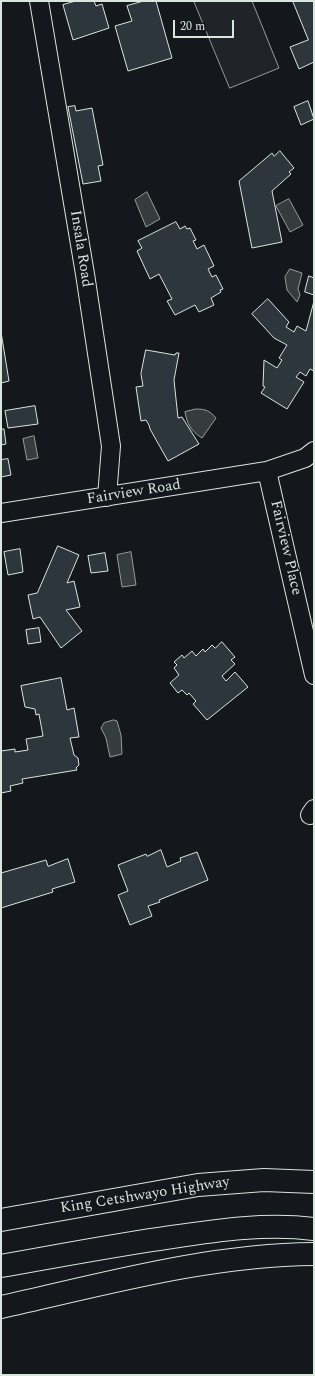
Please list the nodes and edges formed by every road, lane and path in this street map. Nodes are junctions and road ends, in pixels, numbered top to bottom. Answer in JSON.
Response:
{"nodes":[{"id":1,"x":39,"y":1,"type":"edge"},
{"id":2,"x":314,"y":451,"type":"edge"},
{"id":3,"x":267,"y":471,"type":"junction"},
{"id":4,"x":107,"y":497,"type":"junction"},
{"id":5,"x":1,"y":513,"type":"edge"},
{"id":6,"x":314,"y":675,"type":"edge"},
{"id":7,"x":314,"y":1182,"type":"edge"},
{"id":8,"x":1,"y":1220,"type":"edge"},
{"id":9,"x":314,"y":1229,"type":"edge"},
{"id":10,"x":314,"y":1254,"type":"edge"},
{"id":11,"x":1,"y":1266,"type":"edge"},
{"id":12,"x":1,"y":1307,"type":"edge"}],
"edges":[{"from":1,"to":4,"type":"street","name":"Insala Road"},
{"from":2,"to":3,"type":"street"},
{"from":3,"to":4,"type":"street","name":"Fairview Road"},
{"from":3,"to":6,"type":"street","name":"Fairview Place"},
{"from":4,"to":5,"type":"street","name":"Fairview Road"},
{"from":7,"to":8,"type":"highway","name":"King Cetshwayo Highway"},
{"from":9,"to":11,"type":"highway"},
{"from":10,"to":12,"type":"highway"}]}
